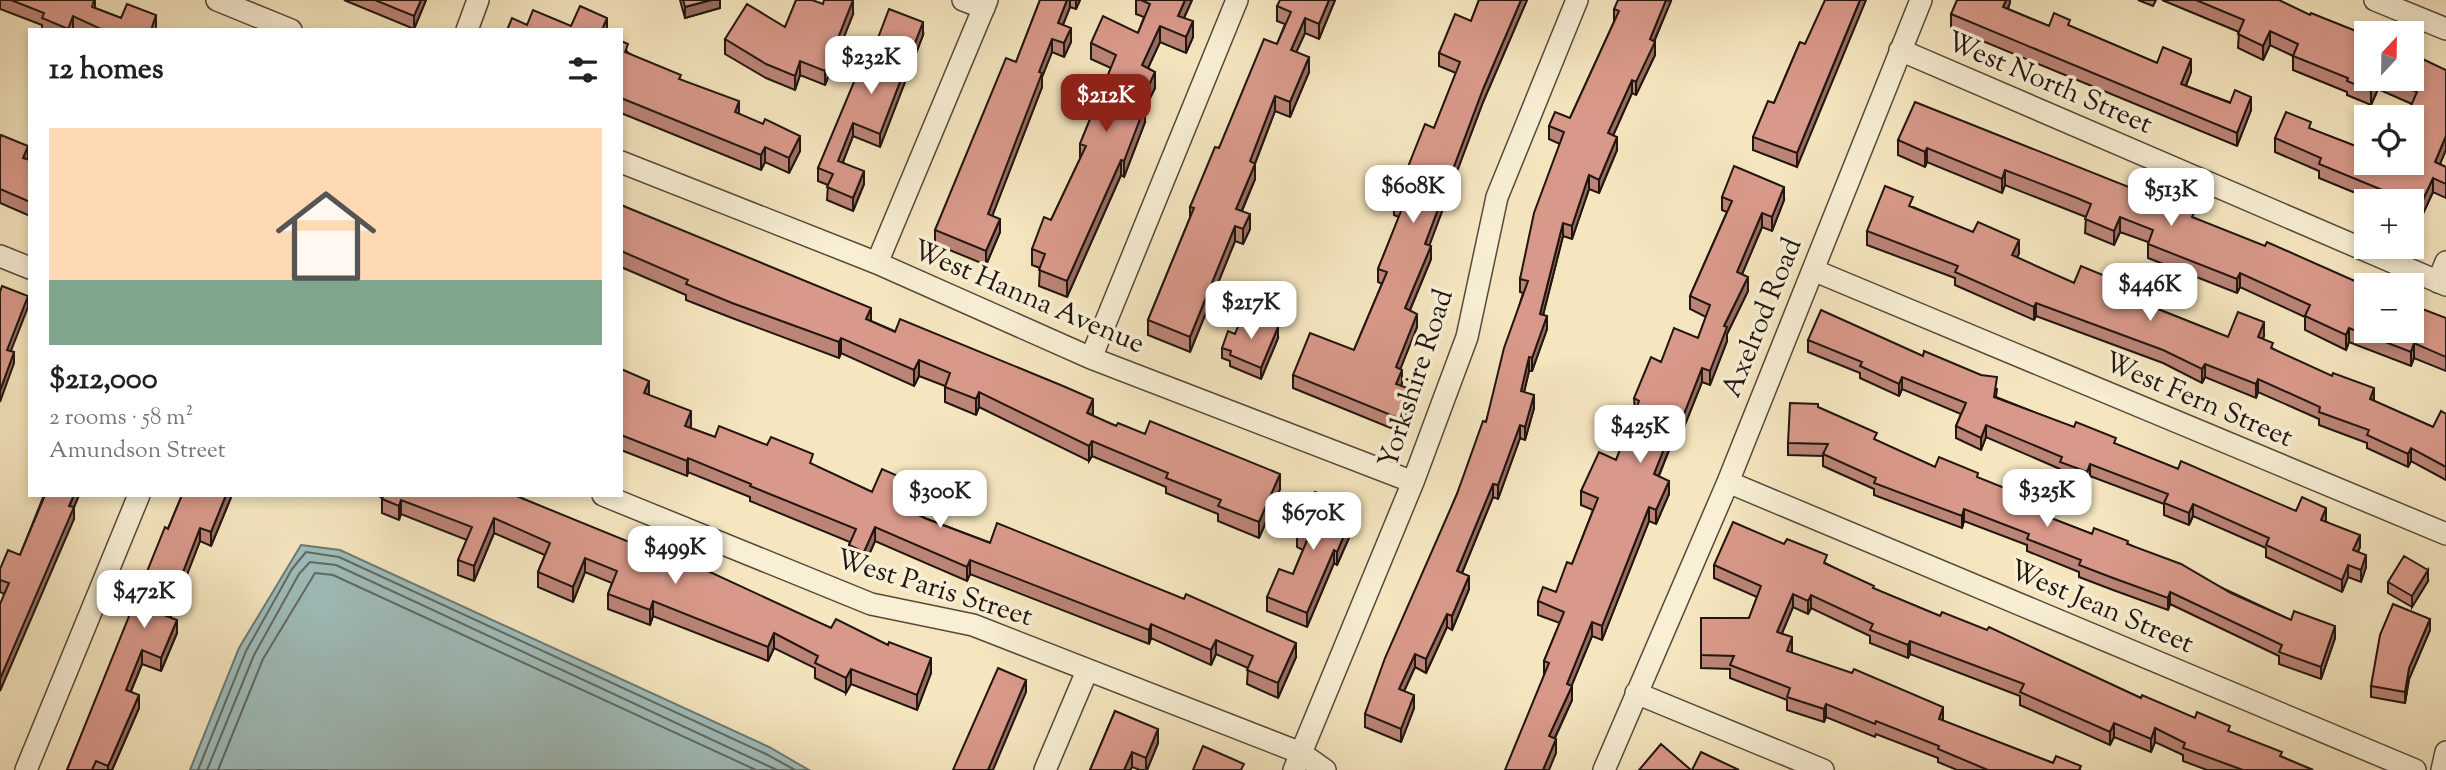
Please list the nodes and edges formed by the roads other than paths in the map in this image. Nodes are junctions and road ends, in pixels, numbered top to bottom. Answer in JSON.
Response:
{"nodes":[{"id":1,"x":217,"y":0,"type":"edge"},
{"id":2,"x":478,"y":0,"type":"edge"},
{"id":3,"x":962,"y":0,"type":"edge"},
{"id":4,"x":1237,"y":0,"type":"edge"},
{"id":5,"x":1577,"y":0,"type":"edge"},
{"id":6,"x":1921,"y":0,"type":"edge"},
{"id":7,"x":2375,"y":0,"type":"edge"},
{"id":8,"x":985,"y":4,"type":"edge"},
{"id":9,"x":286,"y":28,"type":"edge"},
{"id":10,"x":468,"y":28,"type":"edge"},
{"id":11,"x":2446,"y":29,"type":"edge"},
{"id":12,"x":1900,"y":50,"type":"junction"},
{"id":13,"x":623,"y":163,"type":"edge"},
{"id":14,"x":0,"y":256,"type":"edge"},
{"id":15,"x":877,"y":263,"type":"junction"},
{"id":16,"x":28,"y":267,"type":"edge"},
{"id":17,"x":1813,"y":270,"type":"junction"},
{"id":18,"x":2443,"y":276,"type":"edge"},
{"id":19,"x":1091,"y":358,"type":"junction"},
{"id":20,"x":1413,"y":482,"type":"junction"},
{"id":21,"x":1728,"y":482,"type":"junction"},
{"id":22,"x":138,"y":497,"type":"edge"},
{"id":23,"x":608,"y":497,"type":"edge"},
{"id":24,"x":2446,"y":534,"type":"edge"},
{"id":25,"x":1087,"y":671,"type":"junction"},
{"id":26,"x":1636,"y":693,"type":"junction"},
{"id":27,"x":2446,"y":752,"type":"edge"},
{"id":28,"x":1298,"y":761,"type":"edge"},
{"id":29,"x":26,"y":770,"type":"edge"},
{"id":30,"x":1045,"y":770,"type":"edge"},
{"id":31,"x":1325,"y":770,"type":"edge"},
{"id":32,"x":1604,"y":770,"type":"edge"},
{"id":33,"x":1823,"y":770,"type":"edge"},
{"id":34,"x":2415,"y":770,"type":"edge"},
{"id":35,"x":2442,"y":770,"type":"edge"}],
"edges":[{"from":1,"to":9,"type":"street"},
{"from":2,"to":10,"type":"street"},
{"from":3,"to":8,"type":"street"},
{"from":4,"to":19,"type":"street"},
{"from":5,"to":20,"type":"street","name":"Yorkshire Road"},
{"from":6,"to":12,"type":"street","name":"Axelrod Road"},
{"from":7,"to":11,"type":"street"},
{"from":8,"to":15,"type":"street"},
{"from":12,"to":17,"type":"street","name":"Axelrod Road"},
{"from":12,"to":18,"type":"street","name":"West North Street"},
{"from":13,"to":15,"type":"street","name":"West Hanna Avenue"},
{"from":14,"to":16,"type":"street"},
{"from":15,"to":19,"type":"street","name":"West Hanna Avenue"},
{"from":17,"to":21,"type":"street","name":"Axelrod Road"},
{"from":17,"to":24,"type":"street","name":"West Fern Street"},
{"from":19,"to":20,"type":"street","name":"West Hanna Avenue"},
{"from":20,"to":28,"type":"street","name":"Yorkshire Road"},
{"from":21,"to":26,"type":"street","name":"Axelrod Road"},
{"from":21,"to":34,"type":"street","name":"West Jean Street"},
{"from":22,"to":29,"type":"street"},
{"from":23,"to":25,"type":"street","name":"West Paris Street"},
{"from":25,"to":28,"type":"street","name":"West Paris Street"},
{"from":25,"to":30,"type":"street"},
{"from":26,"to":32,"type":"street","name":"Axelrod Road"},
{"from":26,"to":33,"type":"street"},
{"from":27,"to":35,"type":"street"},
{"from":28,"to":31,"type":"street","name":"West Paris Street"}]}
